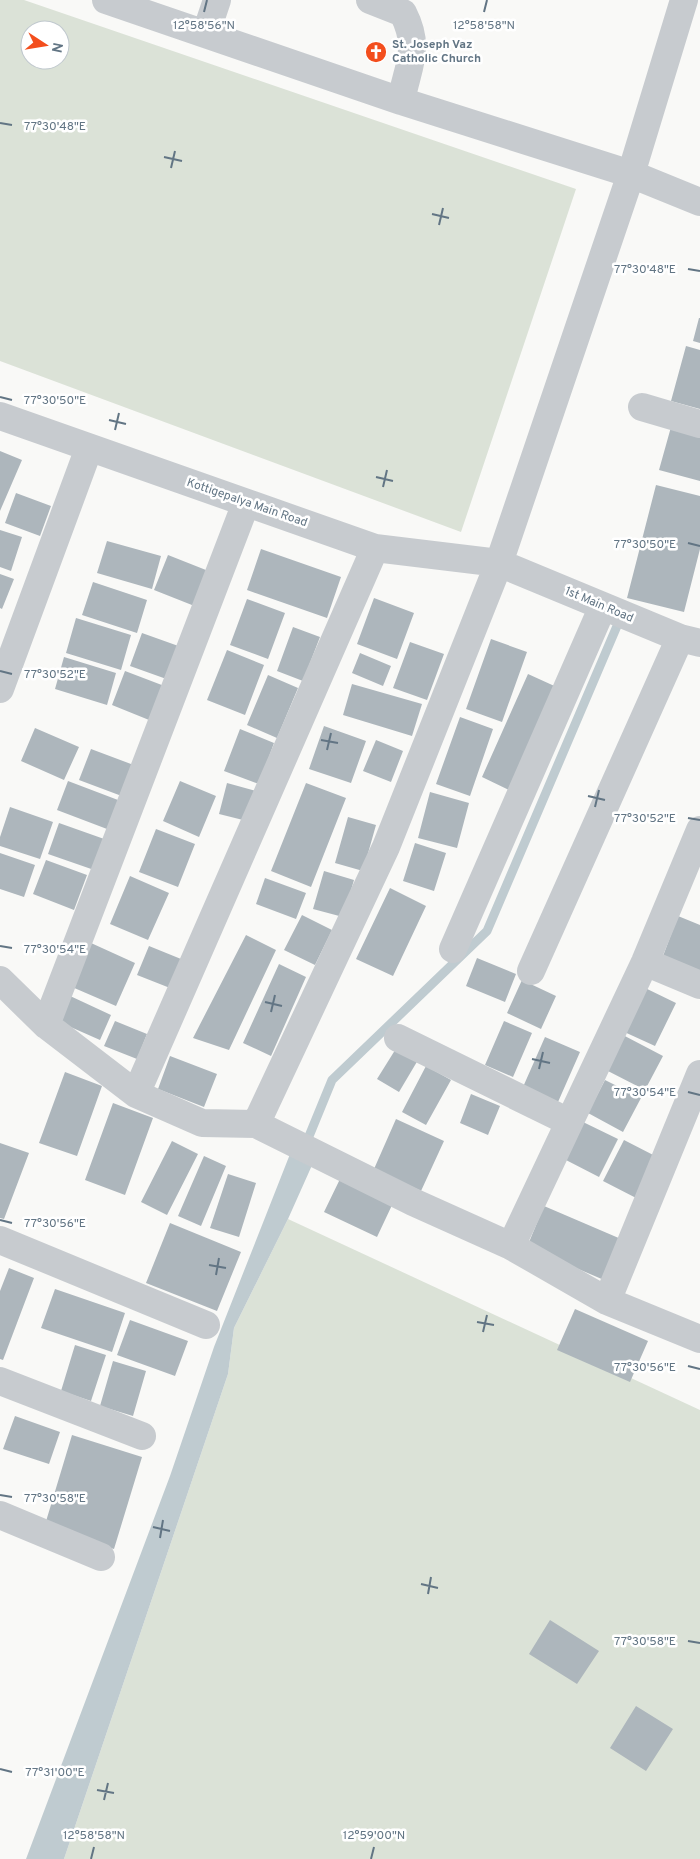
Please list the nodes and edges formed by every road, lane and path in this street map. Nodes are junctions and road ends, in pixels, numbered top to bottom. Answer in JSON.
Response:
{"nodes":[{"id":1,"x":106,"y":0,"type":"edge"},
{"id":2,"x":217,"y":0,"type":"edge"},
{"id":3,"x":370,"y":0,"type":"edge"},
{"id":4,"x":684,"y":0,"type":"edge"},
{"id":5,"x":206,"y":33,"type":"junction"},
{"id":6,"x":401,"y":100,"type":"junction"},
{"id":7,"x":630,"y":174,"type":"junction"},
{"id":8,"x":700,"y":202,"type":"edge"},
{"id":9,"x":642,"y":407,"type":"dead end"},
{"id":10,"x":0,"y":416,"type":"edge"},
{"id":11,"x":700,"y":424,"type":"edge"},
{"id":12,"x":89,"y":448,"type":"junction"},
{"id":13,"x":246,"y":503,"type":"junction"},
{"id":14,"x":375,"y":548,"type":"junction"},
{"id":15,"x":500,"y":564,"type":"junction"},
{"id":16,"x":603,"y":606,"type":"junction"},
{"id":17,"x":690,"y":641,"type":"edge"},
{"id":18,"x":0,"y":689,"type":"edge"},
{"id":19,"x":700,"y":830,"type":"edge"},
{"id":20,"x":453,"y":949,"type":"dead end"},
{"id":21,"x":645,"y":962,"type":"junction"},
{"id":22,"x":531,"y":971,"type":"dead end"},
{"id":23,"x":0,"y":980,"type":"edge"},
{"id":24,"x":700,"y":985,"type":"edge"},
{"id":25,"x":46,"y":1025,"type":"junction"},
{"id":26,"x":398,"y":1038,"type":"dead end"},
{"id":27,"x":700,"y":1074,"type":"edge"},
{"id":28,"x":136,"y":1094,"type":"junction"},
{"id":29,"x":569,"y":1122,"type":"junction"},
{"id":30,"x":256,"y":1124,"type":"junction"},
{"id":31,"x":0,"y":1240,"type":"edge"},
{"id":32,"x":510,"y":1246,"type":"junction"},
{"id":33,"x":606,"y":1302,"type":"junction"},
{"id":34,"x":206,"y":1325,"type":"dead end"},
{"id":35,"x":700,"y":1339,"type":"edge"},
{"id":36,"x":0,"y":1381,"type":"edge"},
{"id":37,"x":142,"y":1436,"type":"dead end"},
{"id":38,"x":0,"y":1515,"type":"edge"},
{"id":39,"x":101,"y":1557,"type":"dead end"}],
"edges":[{"from":1,"to":5,"type":"street"},
{"from":2,"to":5,"type":"street"},
{"from":3,"to":6,"type":"street"},
{"from":4,"to":7,"type":"street"},
{"from":5,"to":6,"type":"street"},
{"from":6,"to":7,"type":"street"},
{"from":7,"to":8,"type":"street"},
{"from":7,"to":15,"type":"street"},
{"from":9,"to":11,"type":"street"},
{"from":10,"to":12,"type":"street","name":"Kottigepalya Main Road"},
{"from":12,"to":13,"type":"street","name":"Kottigepalya Main Road"},
{"from":12,"to":18,"type":"street"},
{"from":13,"to":14,"type":"street","name":"Kottigepalya Main Road"},
{"from":13,"to":25,"type":"street"},
{"from":14,"to":15,"type":"street","name":"Kottigepalya Main Road"},
{"from":14,"to":28,"type":"street"},
{"from":15,"to":16,"type":"street","name":"1st Main Road"},
{"from":15,"to":30,"type":"street"},
{"from":16,"to":17,"type":"street","name":"1st Main Road"},
{"from":16,"to":20,"type":"street"},
{"from":17,"to":22,"type":"street"},
{"from":19,"to":21,"type":"street"},
{"from":21,"to":24,"type":"street"},
{"from":21,"to":29,"type":"street"},
{"from":23,"to":25,"type":"street"},
{"from":25,"to":28,"type":"street"},
{"from":26,"to":29,"type":"street"},
{"from":27,"to":33,"type":"street"},
{"from":28,"to":30,"type":"street"},
{"from":29,"to":32,"type":"street"},
{"from":30,"to":32,"type":"street"},
{"from":31,"to":34,"type":"street"},
{"from":32,"to":33,"type":"street"},
{"from":33,"to":35,"type":"street"},
{"from":36,"to":37,"type":"street"},
{"from":38,"to":39,"type":"street"}]}
